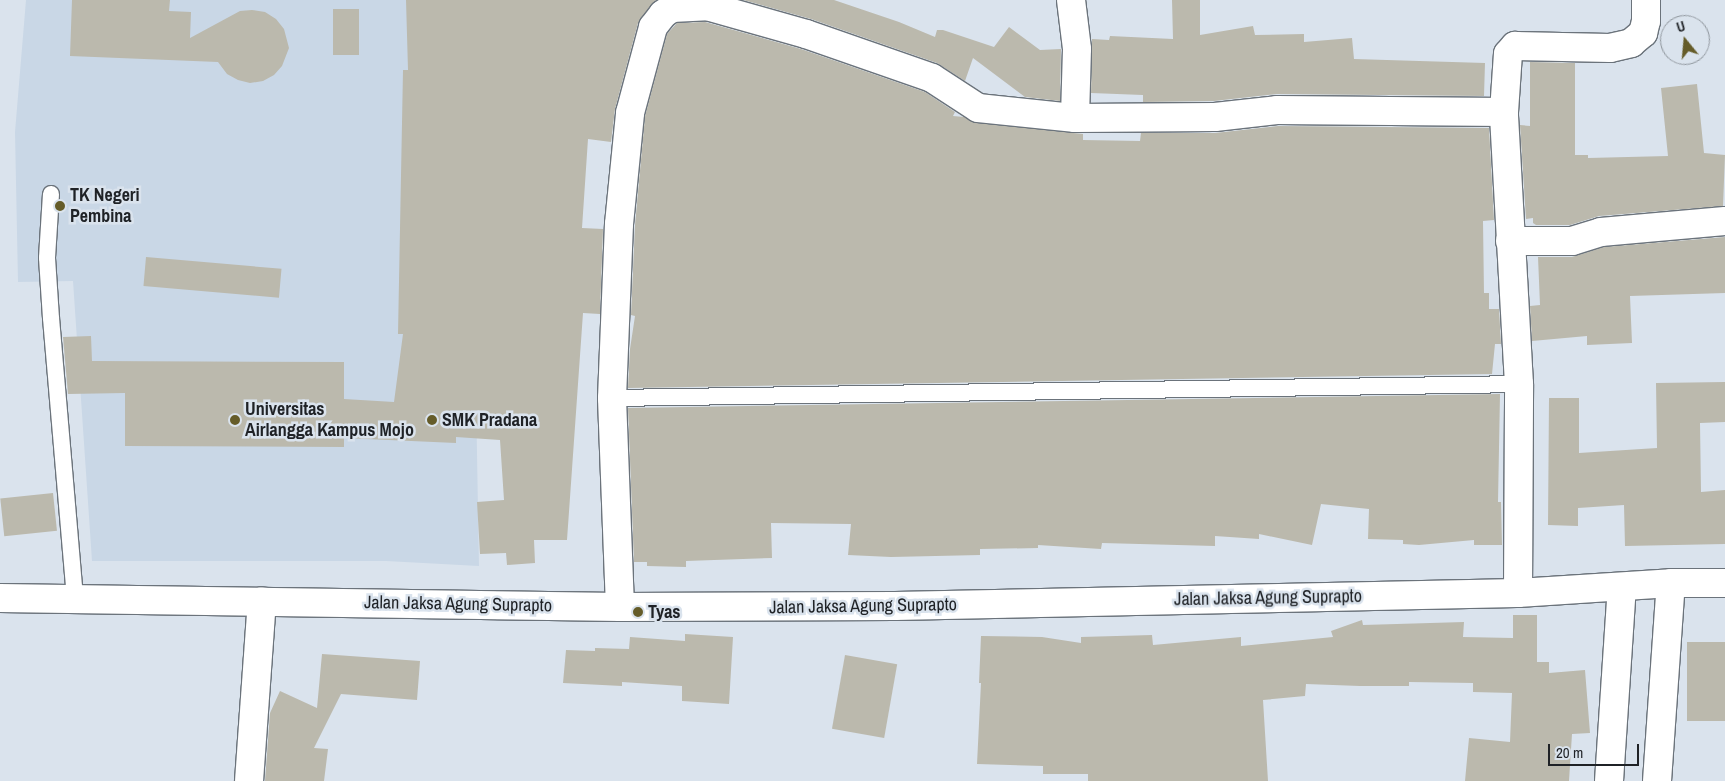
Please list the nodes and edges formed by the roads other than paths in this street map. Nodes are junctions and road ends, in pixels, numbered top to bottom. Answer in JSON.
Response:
{"nodes":[{"id":1,"x":1071,"y":0,"type":"edge"},
{"id":2,"x":1646,"y":0,"type":"edge"},
{"id":3,"x":1504,"y":112,"type":"junction"},
{"id":4,"x":1075,"y":118,"type":"junction"},
{"id":5,"x":51,"y":194,"type":"dead end"},
{"id":6,"x":1725,"y":221,"type":"edge"},
{"id":7,"x":1510,"y":241,"type":"junction"},
{"id":8,"x":1519,"y":384,"type":"junction"},
{"id":9,"x":612,"y":398,"type":"junction"},
{"id":10,"x":1671,"y":583,"type":"junction"},
{"id":11,"x":1725,"y":583,"type":"edge"},
{"id":12,"x":1622,"y":587,"type":"junction"},
{"id":13,"x":1518,"y":593,"type":"junction"},
{"id":14,"x":0,"y":598,"type":"edge"},
{"id":15,"x":75,"y":599,"type":"junction"},
{"id":16,"x":262,"y":601,"type":"junction"},
{"id":17,"x":620,"y":607,"type":"junction"},
{"id":18,"x":249,"y":781,"type":"edge"},
{"id":19,"x":1609,"y":781,"type":"edge"},
{"id":20,"x":1657,"y":781,"type":"edge"}],
"edges":[{"from":1,"to":4,"type":"street"},
{"from":2,"to":3,"type":"street"},
{"from":3,"to":4,"type":"street"},
{"from":3,"to":7,"type":"street"},
{"from":4,"to":9,"type":"street"},
{"from":5,"to":15,"type":"lane"},
{"from":6,"to":7,"type":"street"},
{"from":7,"to":8,"type":"street"},
{"from":8,"to":9,"type":"lane"},
{"from":8,"to":13,"type":"street"},
{"from":9,"to":17,"type":"street"},
{"from":10,"to":11,"type":"street","name":"Jalan Jaksa Agung Suprapto"},
{"from":10,"to":12,"type":"street","name":"Jalan Jaksa Agung Suprapto"},
{"from":10,"to":20,"type":"street"},
{"from":12,"to":13,"type":"street","name":"Jalan Jaksa Agung Suprapto"},
{"from":12,"to":19,"type":"street"},
{"from":13,"to":17,"type":"street","name":"Jalan Jaksa Agung Suprapto"},
{"from":14,"to":15,"type":"street","name":"Jalan Jaksa Agung Suprapto"},
{"from":15,"to":16,"type":"street","name":"Jalan Jaksa Agung Suprapto"},
{"from":16,"to":17,"type":"street","name":"Jalan Jaksa Agung Suprapto"},
{"from":16,"to":18,"type":"street"}]}
